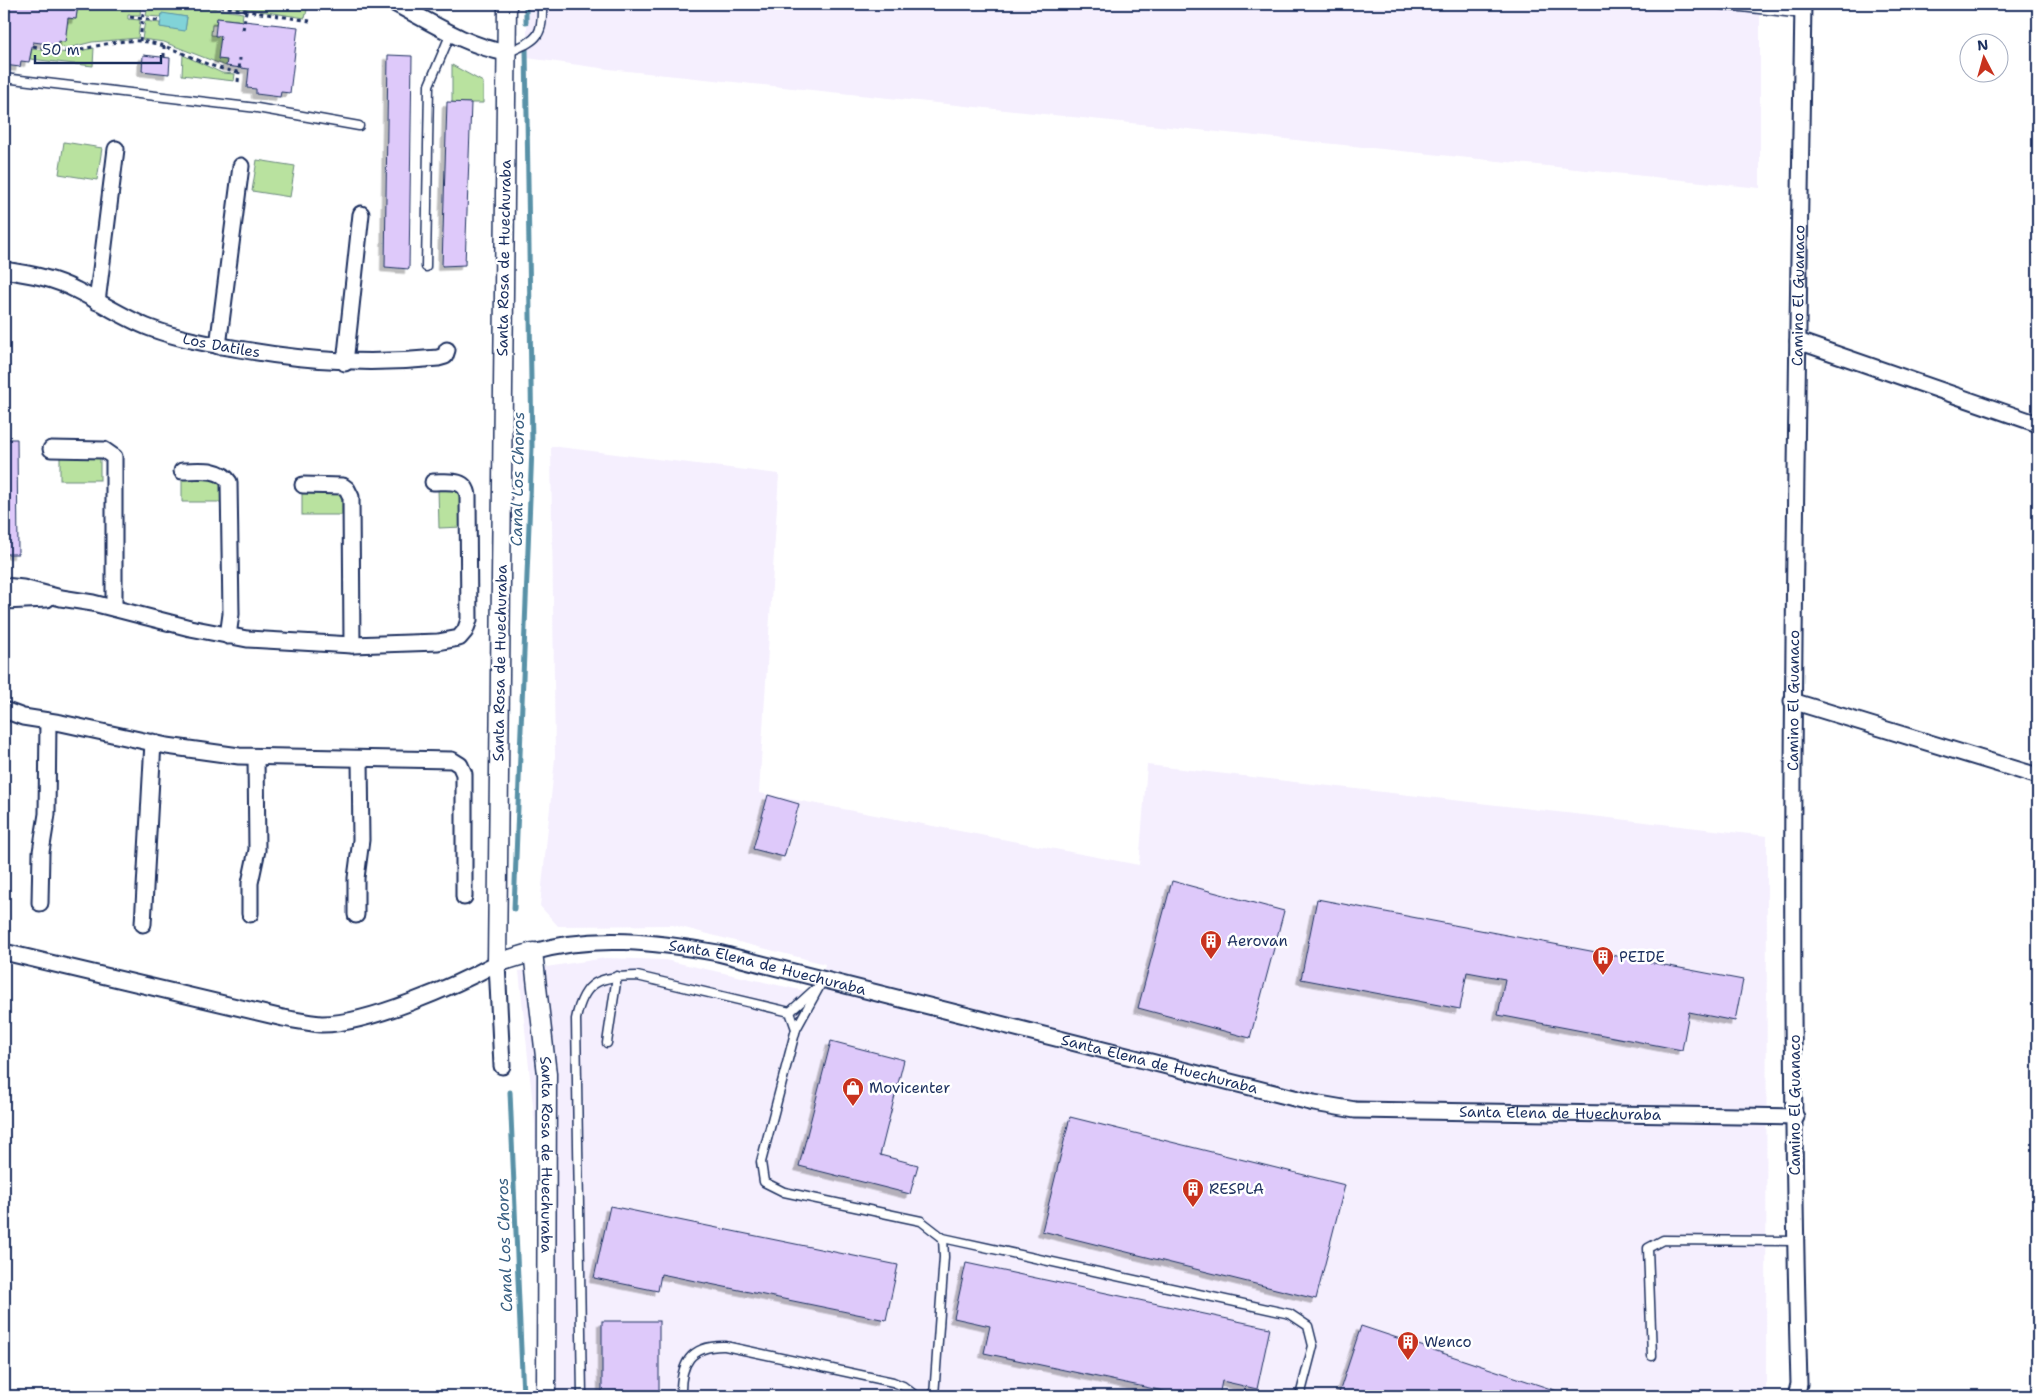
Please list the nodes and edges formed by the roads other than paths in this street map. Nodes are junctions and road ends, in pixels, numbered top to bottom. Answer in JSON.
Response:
{"nodes":[{"id":1,"x":396,"y":4,"type":"edge"},
{"id":2,"x":507,"y":4,"type":"edge"},
{"id":3,"x":542,"y":4,"type":"edge"},
{"id":4,"x":1714,"y":4,"type":"edge"},
{"id":5,"x":1803,"y":9,"type":"edge"},
{"id":6,"x":451,"y":33,"type":"junction"},
{"id":7,"x":507,"y":53,"type":"junction"},
{"id":8,"x":4,"y":78,"type":"edge"},
{"id":9,"x":360,"y":126,"type":"dead end"},
{"id":10,"x":116,"y":150,"type":"dead end"},
{"id":11,"x":242,"y":166,"type":"dead end"},
{"id":12,"x":361,"y":214,"type":"dead end"},
{"id":13,"x":426,"y":267,"type":"dead end"},
{"id":14,"x":4,"y":270,"type":"edge"},
{"id":15,"x":97,"y":302,"type":"junction"},
{"id":16,"x":1798,"y":342,"type":"junction"},
{"id":17,"x":218,"y":346,"type":"junction"},
{"id":18,"x":448,"y":350,"type":"dead end"},
{"id":19,"x":345,"y":363,"type":"junction"},
{"id":20,"x":2038,"y":424,"type":"edge"},
{"id":21,"x":51,"y":449,"type":"dead end"},
{"id":22,"x":182,"y":471,"type":"dead end"},
{"id":23,"x":433,"y":482,"type":"dead end"},
{"id":24,"x":303,"y":485,"type":"dead end"},
{"id":25,"x":4,"y":586,"type":"edge"},
{"id":26,"x":61,"y":598,"type":"junction"},
{"id":27,"x":4,"y":601,"type":"edge"},
{"id":28,"x":114,"y":608,"type":"junction"},
{"id":29,"x":228,"y":636,"type":"junction"},
{"id":30,"x":352,"y":645,"type":"junction"},
{"id":31,"x":1792,"y":701,"type":"junction"},
{"id":32,"x":4,"y":710,"type":"edge"},
{"id":33,"x":23,"y":717,"type":"junction"},
{"id":34,"x":48,"y":721,"type":"junction"},
{"id":35,"x":4,"y":722,"type":"edge"},
{"id":36,"x":153,"y":742,"type":"junction"},
{"id":37,"x":256,"y":757,"type":"junction"},
{"id":38,"x":360,"y":759,"type":"junction"},
{"id":39,"x":2038,"y":776,"type":"edge"},
{"id":40,"x":464,"y":897,"type":"dead end"},
{"id":41,"x":40,"y":903,"type":"dead end"},
{"id":42,"x":250,"y":914,"type":"dead end"},
{"id":43,"x":356,"y":915,"type":"dead end"},
{"id":44,"x":143,"y":924,"type":"dead end"},
{"id":45,"x":4,"y":952,"type":"edge"},
{"id":46,"x":533,"y":952,"type":"junction"},
{"id":47,"x":497,"y":963,"type":"junction"},
{"id":48,"x":617,"y":976,"type":"junction"},
{"id":49,"x":822,"y":980,"type":"junction"},
{"id":50,"x":790,"y":1012,"type":"junction"},
{"id":51,"x":796,"y":1029,"type":"junction"},
{"id":52,"x":607,"y":1043,"type":"dead end"},
{"id":53,"x":502,"y":1066,"type":"dead end"},
{"id":54,"x":1796,"y":1117,"type":"junction"},
{"id":55,"x":942,"y":1238,"type":"junction"},
{"id":56,"x":1795,"y":1241,"type":"junction"},
{"id":57,"x":1652,"y":1356,"type":"dead end"},
{"id":58,"x":1799,"y":1392,"type":"edge"},
{"id":59,"x":546,"y":1396,"type":"edge"},
{"id":60,"x":582,"y":1396,"type":"edge"},
{"id":61,"x":681,"y":1396,"type":"edge"},
{"id":62,"x":916,"y":1396,"type":"edge"},
{"id":63,"x":934,"y":1396,"type":"edge"},
{"id":64,"x":1300,"y":1396,"type":"edge"}],
"edges":[{"from":1,"to":6,"type":"street"},
{"from":2,"to":7,"type":"street","name":"Santa Rosa de Huechuraba"},
{"from":3,"to":7,"type":"lane"},
{"from":4,"to":5,"type":"lane"},
{"from":5,"to":16,"type":"street","name":"Camino El Guanaco"},
{"from":6,"to":7,"type":"street"},
{"from":6,"to":13,"type":"lane"},
{"from":7,"to":47,"type":"street","name":"Santa Rosa de Huechuraba"},
{"from":8,"to":9,"type":"lane"},
{"from":10,"to":15,"type":"street"},
{"from":11,"to":17,"type":"street"},
{"from":12,"to":19,"type":"street"},
{"from":14,"to":15,"type":"street","name":"Los Datiles"},
{"from":15,"to":17,"type":"street","name":"Los Datiles"},
{"from":16,"to":20,"type":"street"},
{"from":16,"to":31,"type":"street","name":"Camino El Guanaco"},
{"from":17,"to":19,"type":"street","name":"Los Datiles"},
{"from":18,"to":19,"type":"street","name":"Los Datiles"},
{"from":21,"to":28,"type":"street"},
{"from":22,"to":29,"type":"street"},
{"from":23,"to":30,"type":"street"},
{"from":24,"to":30,"type":"street"},
{"from":25,"to":26,"type":"street"},
{"from":26,"to":27,"type":"street"},
{"from":26,"to":28,"type":"street"},
{"from":28,"to":29,"type":"street"},
{"from":29,"to":30,"type":"street"},
{"from":31,"to":39,"type":"street"},
{"from":31,"to":54,"type":"street","name":"Camino El Guanaco"},
{"from":32,"to":33,"type":"street"},
{"from":33,"to":34,"type":"street"},
{"from":33,"to":35,"type":"street"},
{"from":34,"to":36,"type":"street"},
{"from":34,"to":41,"type":"street"},
{"from":36,"to":37,"type":"street"},
{"from":36,"to":44,"type":"street"},
{"from":37,"to":38,"type":"street"},
{"from":37,"to":42,"type":"street"},
{"from":38,"to":40,"type":"street"},
{"from":38,"to":43,"type":"street"},
{"from":45,"to":47,"type":"street"},
{"from":46,"to":47,"type":"street"},
{"from":46,"to":49,"type":"street","name":"Santa Elena de Huechuraba"},
{"from":46,"to":59,"type":"street","name":"Santa Rosa de Huechuraba"},
{"from":47,"to":53,"type":"street","name":"Santa Rosa de Huechuraba"},
{"from":48,"to":50,"type":"lane"},
{"from":48,"to":52,"type":"lane"},
{"from":48,"to":60,"type":"lane"},
{"from":49,"to":50,"type":"lane"},
{"from":49,"to":51,"type":"lane"},
{"from":49,"to":54,"type":"street","name":"Santa Elena de Huechuraba"},
{"from":50,"to":51,"type":"lane"},
{"from":51,"to":55,"type":"lane"},
{"from":54,"to":56,"type":"street","name":"Camino El Guanaco"},
{"from":55,"to":63,"type":"lane"},
{"from":55,"to":64,"type":"lane"},
{"from":56,"to":57,"type":"lane"},
{"from":56,"to":58,"type":"street","name":"Camino El Guanaco"},
{"from":61,"to":62,"type":"lane"}]}
